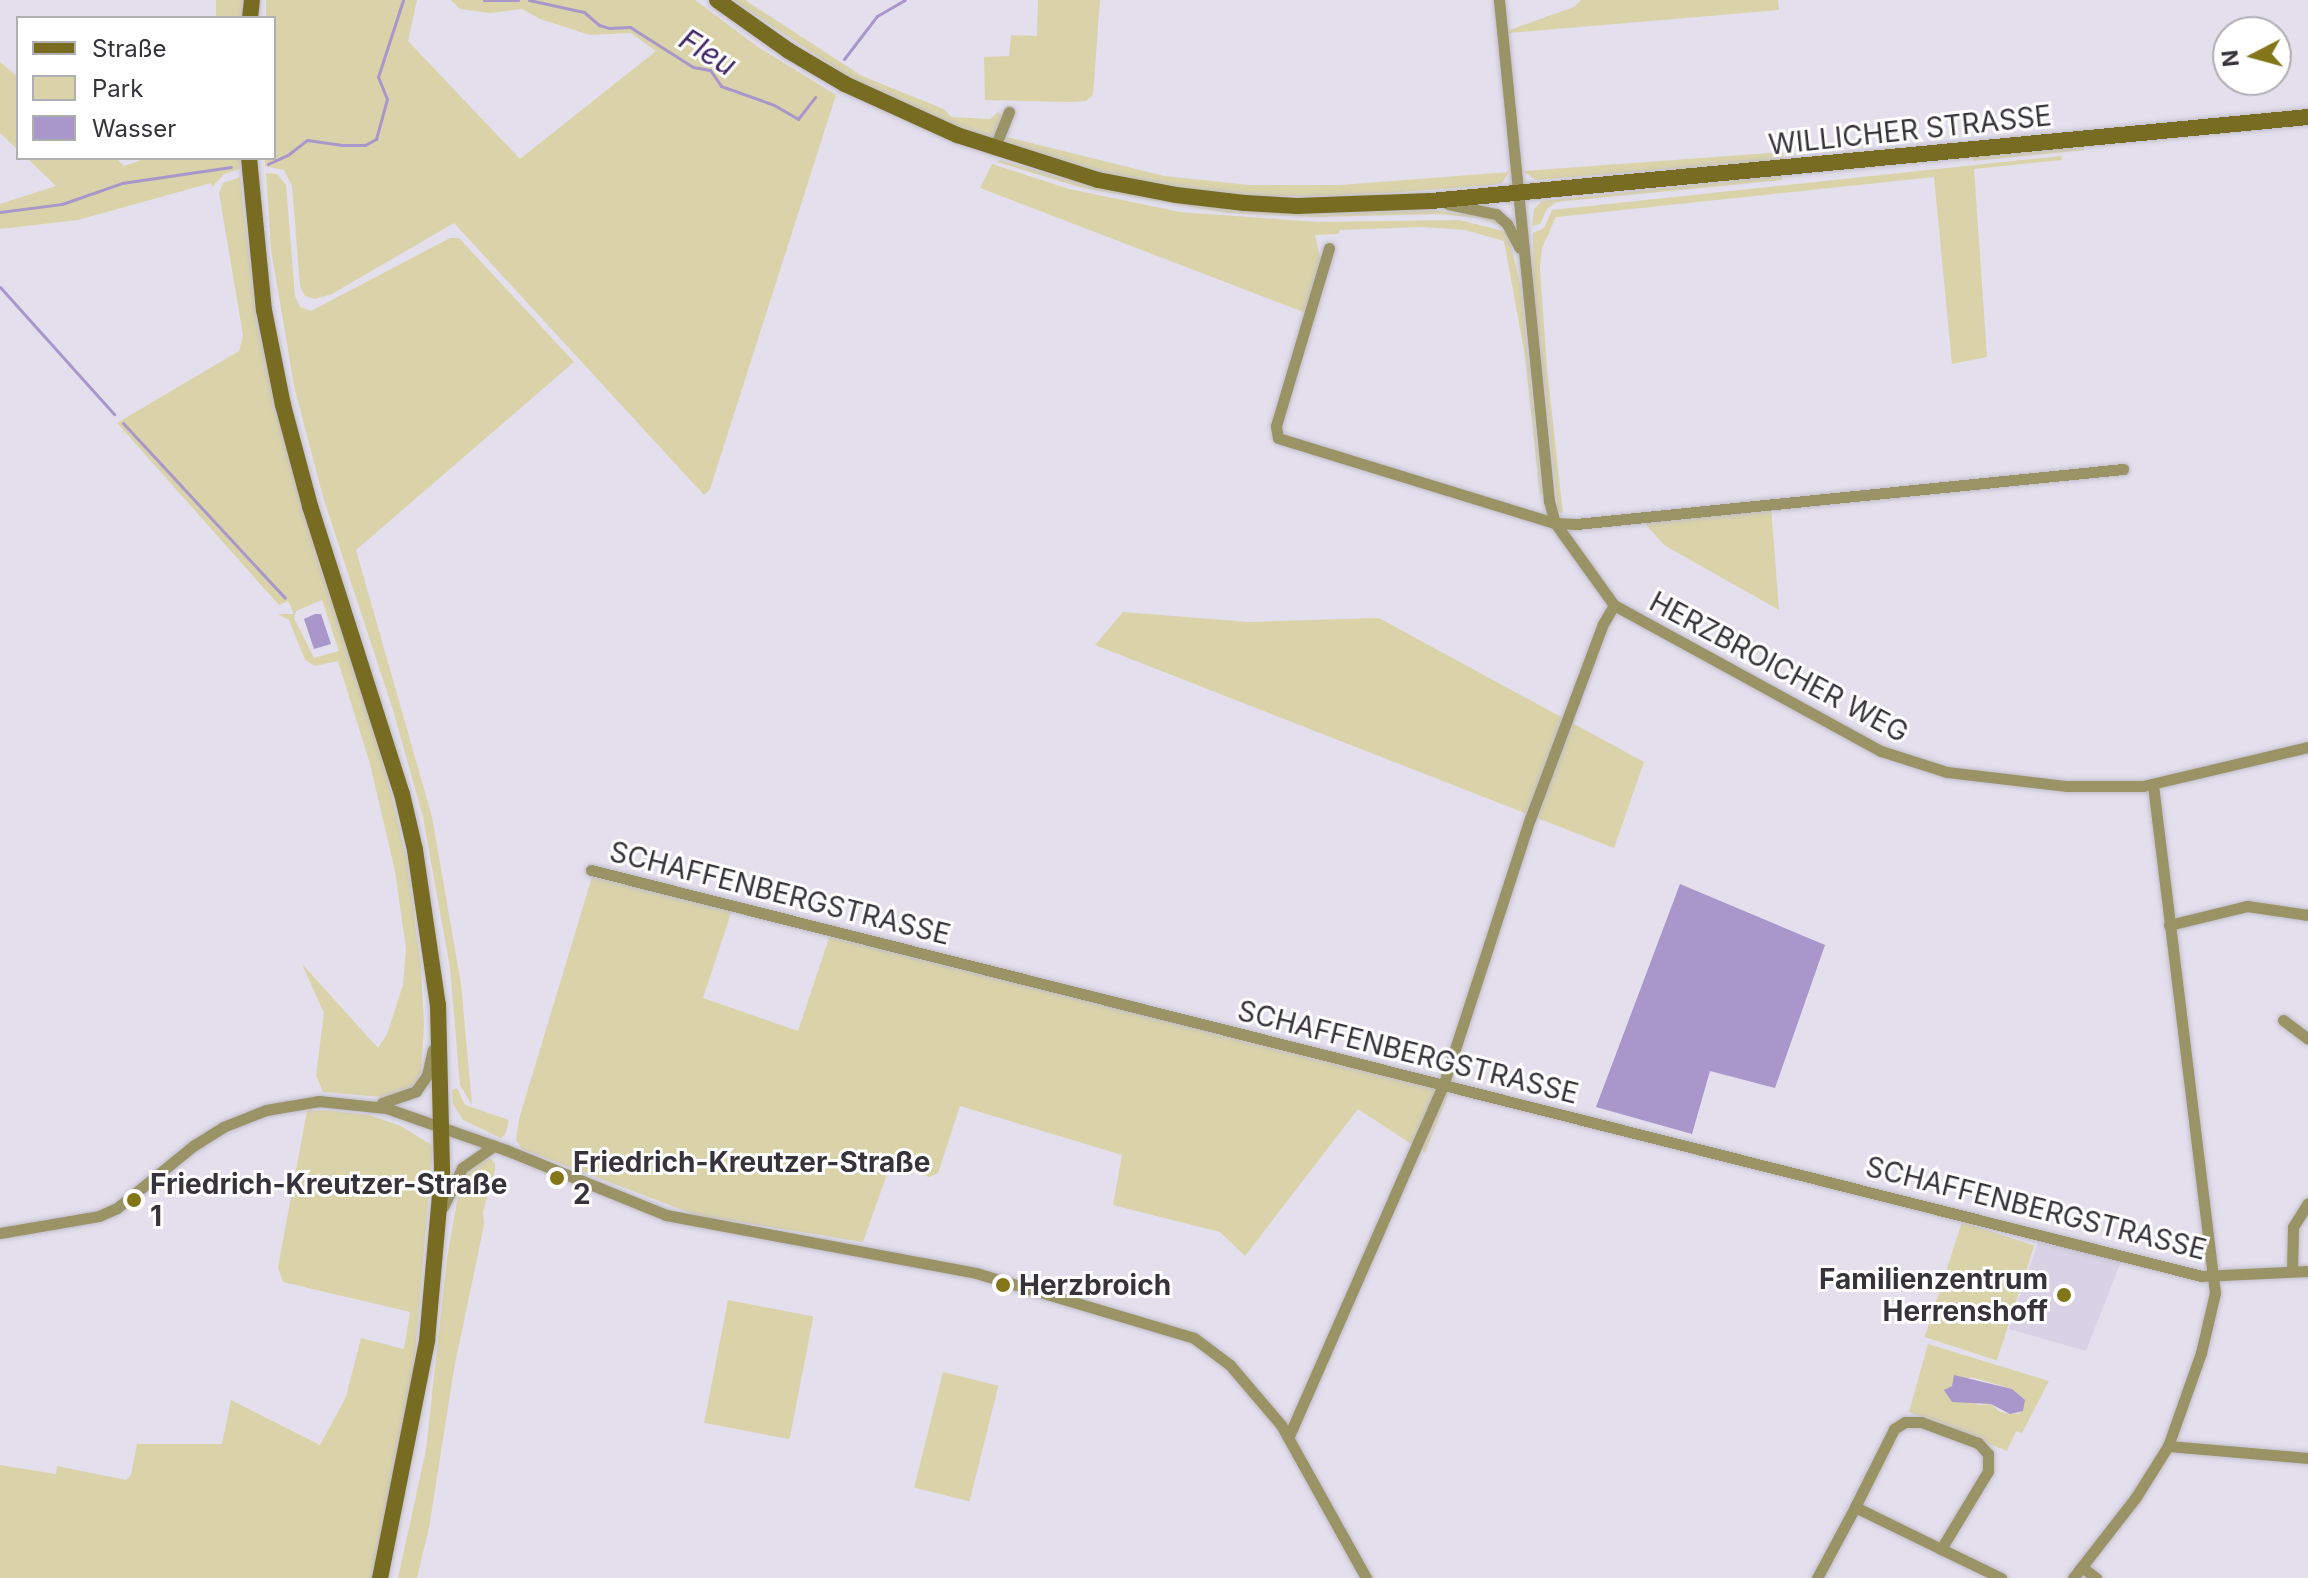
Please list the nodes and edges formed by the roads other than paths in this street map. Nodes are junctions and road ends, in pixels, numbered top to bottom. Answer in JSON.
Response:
{"nodes":[{"id":1,"x":717,"y":0,"type":"edge"},
{"id":2,"x":1499,"y":0,"type":"edge"},
{"id":3,"x":1009,"y":112,"type":"dead end"},
{"id":4,"x":2308,"y":117,"type":"edge"},
{"id":5,"x":994,"y":149,"type":"junction"},
{"id":6,"x":249,"y":160,"type":"edge"},
{"id":7,"x":1517,"y":193,"type":"junction"},
{"id":8,"x":1431,"y":201,"type":"junction"},
{"id":9,"x":1329,"y":248,"type":"dead end"},
{"id":10,"x":1524,"y":255,"type":"junction"},
{"id":11,"x":2123,"y":469,"type":"dead end"},
{"id":12,"x":1555,"y":523,"type":"junction"},
{"id":13,"x":1614,"y":605,"type":"junction"},
{"id":14,"x":2308,"y":747,"type":"edge"},
{"id":15,"x":2153,"y":785,"type":"junction"},
{"id":16,"x":591,"y":870,"type":"dead end"},
{"id":17,"x":2308,"y":915,"type":"edge"},
{"id":18,"x":2169,"y":925,"type":"junction"},
{"id":19,"x":438,"y":1005,"type":"junction"},
{"id":20,"x":2283,"y":1020,"type":"dead end"},
{"id":21,"x":2308,"y":1039,"type":"edge"},
{"id":22,"x":1443,"y":1086,"type":"junction"},
{"id":23,"x":371,"y":1104,"type":"junction"},
{"id":24,"x":443,"y":1126,"type":"junction"},
{"id":25,"x":494,"y":1146,"type":"junction"},
{"id":26,"x":2308,"y":1203,"type":"edge"},
{"id":27,"x":440,"y":1215,"type":"junction"},
{"id":28,"x":0,"y":1233,"type":"edge"},
{"id":29,"x":2292,"y":1271,"type":"junction"},
{"id":30,"x":2308,"y":1271,"type":"edge"},
{"id":31,"x":2214,"y":1276,"type":"junction"},
{"id":32,"x":1289,"y":1436,"type":"junction"},
{"id":33,"x":2168,"y":1446,"type":"junction"},
{"id":34,"x":2308,"y":1458,"type":"edge"},
{"id":35,"x":1855,"y":1507,"type":"junction"},
{"id":36,"x":1941,"y":1549,"type":"junction"},
{"id":37,"x":2082,"y":1567,"type":"junction"},
{"id":38,"x":380,"y":1578,"type":"edge"},
{"id":39,"x":1366,"y":1578,"type":"edge"},
{"id":40,"x":1817,"y":1578,"type":"edge"},
{"id":41,"x":2001,"y":1578,"type":"edge"},
{"id":42,"x":2073,"y":1578,"type":"edge"},
{"id":43,"x":2096,"y":1578,"type":"edge"}],
"edges":[{"from":1,"to":5,"type":"main road","name":"WILLICHER STRASSE"},
{"from":2,"to":7,"type":"street"},
{"from":3,"to":5,"type":"street"},
{"from":4,"to":7,"type":"main road","name":"WILLICHER STRASSE"},
{"from":5,"to":8,"type":"main road","name":"WILLICHER STRASSE"},
{"from":6,"to":19,"type":"main road"},
{"from":7,"to":8,"type":"main road","name":"WILLICHER STRASSE"},
{"from":7,"to":10,"type":"street","name":"HERZBROICHER WEG"},
{"from":8,"to":10,"type":"street"},
{"from":9,"to":12,"type":"street"},
{"from":10,"to":12,"type":"street","name":"HERZBROICHER WEG"},
{"from":11,"to":12,"type":"street"},
{"from":12,"to":13,"type":"street","name":"HERZBROICHER WEG"},
{"from":13,"to":15,"type":"street","name":"HERZBROICHER WEG"},
{"from":13,"to":22,"type":"street"},
{"from":14,"to":15,"type":"street","name":"HERZBROICHER WEG"},
{"from":15,"to":18,"type":"street","name":"SCHAFFENBERGSTRASSE"},
{"from":16,"to":22,"type":"street","name":"SCHAFFENBERGSTRASSE"},
{"from":17,"to":18,"type":"street"},
{"from":18,"to":31,"type":"street","name":"SCHAFFENBERGSTRASSE"},
{"from":19,"to":23,"type":"street"},
{"from":19,"to":24,"type":"main road"},
{"from":20,"to":21,"type":"street"},
{"from":22,"to":31,"type":"street","name":"SCHAFFENBERGSTRASSE"},
{"from":22,"to":32,"type":"street"},
{"from":23,"to":24,"type":"street"},
{"from":23,"to":28,"type":"street"},
{"from":24,"to":25,"type":"street"},
{"from":24,"to":27,"type":"main road"},
{"from":25,"to":27,"type":"street"},
{"from":25,"to":32,"type":"street"},
{"from":26,"to":29,"type":"street"},
{"from":27,"to":38,"type":"main road"},
{"from":29,"to":30,"type":"street"},
{"from":29,"to":31,"type":"street"},
{"from":31,"to":33,"type":"street","name":"SCHAFFENBERGSTRASSE"},
{"from":32,"to":39,"type":"street"},
{"from":33,"to":34,"type":"street"},
{"from":33,"to":37,"type":"street","name":"SCHAFFENBERGSTRASSE"},
{"from":35,"to":36,"type":"street"},
{"from":35,"to":36,"type":"street"},
{"from":35,"to":40,"type":"street"},
{"from":36,"to":41,"type":"street"},
{"from":37,"to":42,"type":"street","name":"SCHAFFENBERGSTRASSE"},
{"from":37,"to":43,"type":"street"}]}
